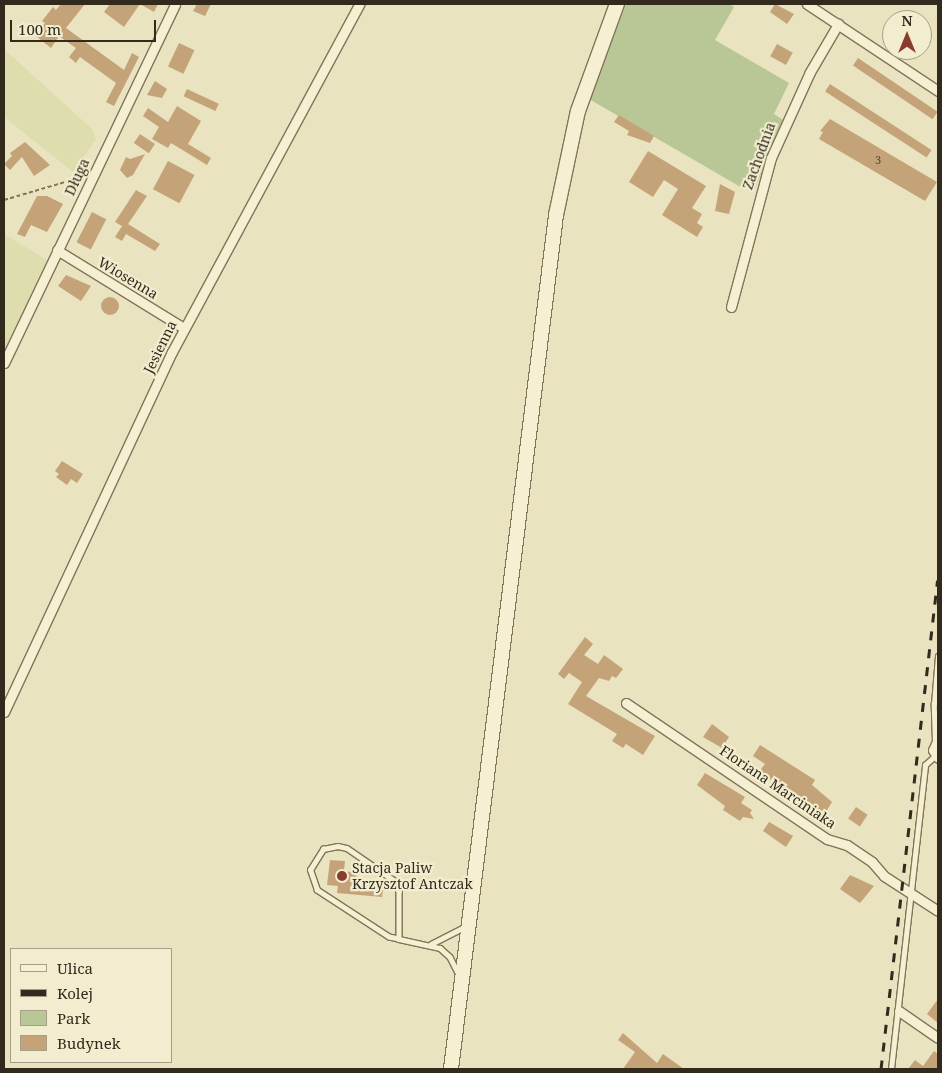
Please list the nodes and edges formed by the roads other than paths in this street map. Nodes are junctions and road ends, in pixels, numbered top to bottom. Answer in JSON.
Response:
{"nodes":[{"id":1,"x":175,"y":4,"type":"edge"},
{"id":2,"x":359,"y":4,"type":"edge"},
{"id":3,"x":617,"y":4,"type":"edge"},
{"id":4,"x":807,"y":4,"type":"edge"},
{"id":5,"x":838,"y":24,"type":"junction"},
{"id":6,"x":938,"y":91,"type":"edge"},
{"id":7,"x":57,"y":250,"type":"junction"},
{"id":8,"x":731,"y":307,"type":"dead end"},
{"id":9,"x":184,"y":328,"type":"junction"},
{"id":10,"x":4,"y":363,"type":"edge"},
{"id":11,"x":938,"y":656,"type":"edge"},
{"id":12,"x":626,"y":703,"type":"dead end"},
{"id":13,"x":4,"y":712,"type":"edge"},
{"id":14,"x":937,"y":742,"type":"edge"},
{"id":15,"x":937,"y":757,"type":"edge"},
{"id":16,"x":912,"y":894,"type":"junction"},
{"id":17,"x":938,"y":911,"type":"edge"},
{"id":18,"x":468,"y":926,"type":"junction"},
{"id":19,"x":399,"y":939,"type":"junction"},
{"id":20,"x":431,"y":944,"type":"junction"},
{"id":21,"x":462,"y":979,"type":"junction"},
{"id":22,"x":899,"y":1011,"type":"junction"},
{"id":23,"x":938,"y":1038,"type":"edge"},
{"id":24,"x":451,"y":1069,"type":"edge"},
{"id":25,"x":891,"y":1069,"type":"edge"}],
"edges":[{"from":1,"to":7,"type":"street","name":"Długa"},
{"from":2,"to":9,"type":"street","name":"Jesienna"},
{"from":3,"to":18,"type":"main road"},
{"from":4,"to":5,"type":"street"},
{"from":5,"to":6,"type":"street"},
{"from":5,"to":8,"type":"street","name":"Zachodnia"},
{"from":7,"to":9,"type":"street","name":"Wiosenna"},
{"from":7,"to":10,"type":"street","name":"Długa"},
{"from":9,"to":13,"type":"street","name":"Jesienna"},
{"from":11,"to":14,"type":"lane"},
{"from":12,"to":16,"type":"street","name":"Floriana Marciniaka"},
{"from":14,"to":15,"type":"street"},
{"from":15,"to":16,"type":"lane"},
{"from":16,"to":17,"type":"street","name":"Floriana Marciniaka"},
{"from":16,"to":22,"type":"lane"},
{"from":18,"to":20,"type":"lane"},
{"from":18,"to":21,"type":"main road"},
{"from":19,"to":19,"type":"lane"},
{"from":19,"to":20,"type":"lane"},
{"from":20,"to":21,"type":"lane"},
{"from":21,"to":24,"type":"main road"},
{"from":22,"to":23,"type":"street"},
{"from":22,"to":25,"type":"lane"}]}
